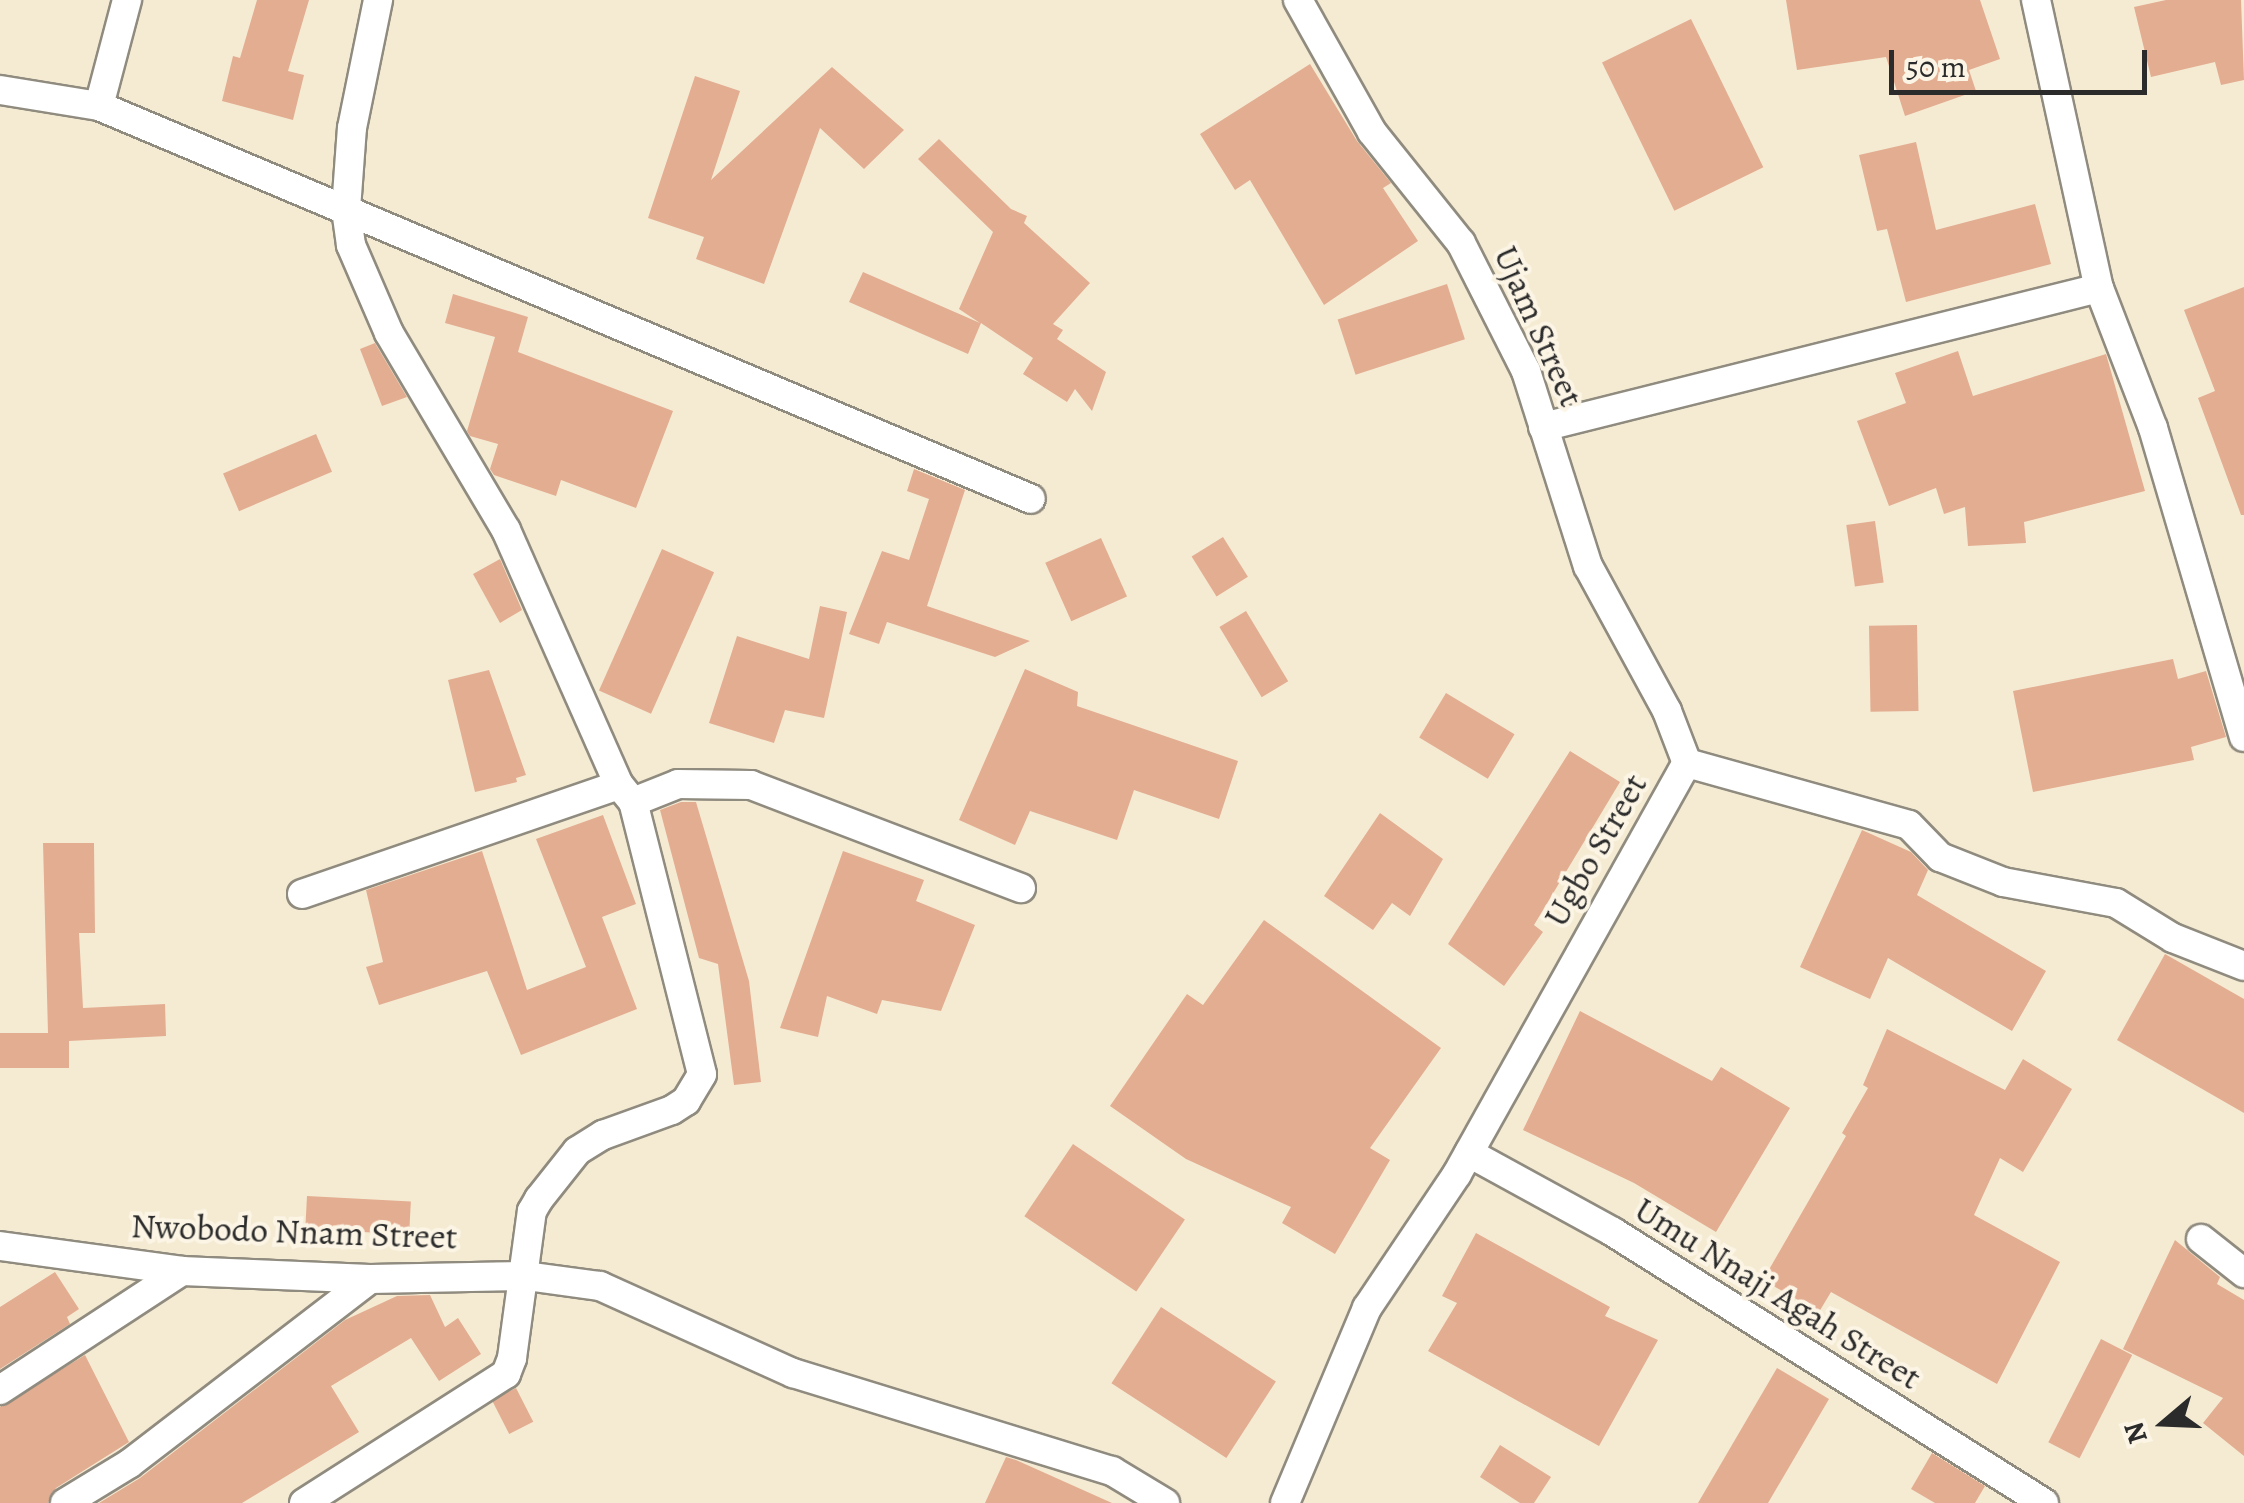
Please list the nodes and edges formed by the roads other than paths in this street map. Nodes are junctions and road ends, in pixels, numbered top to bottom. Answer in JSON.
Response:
{"nodes":[{"id":1,"x":127,"y":0,"type":"edge"},
{"id":2,"x":378,"y":0,"type":"edge"},
{"id":3,"x":1298,"y":0,"type":"edge"},
{"id":4,"x":2036,"y":0,"type":"edge"},
{"id":5,"x":0,"y":90,"type":"edge"},
{"id":6,"x":98,"y":106,"type":"junction"},
{"id":7,"x":346,"y":209,"type":"junction"},
{"id":8,"x":2098,"y":288,"type":"junction"},
{"id":9,"x":1544,"y":427,"type":"junction"},
{"id":10,"x":1030,"y":499,"type":"dead end"},
{"id":11,"x":2244,"y":737,"type":"edge"},
{"id":12,"x":1688,"y":763,"type":"junction"},
{"id":13,"x":626,"y":794,"type":"junction"},
{"id":14,"x":1021,"y":888,"type":"dead end"},
{"id":15,"x":302,"y":894,"type":"dead end"},
{"id":16,"x":2244,"y":966,"type":"edge"},
{"id":17,"x":1469,"y":1152,"type":"junction"},
{"id":18,"x":2201,"y":1239,"type":"dead end"},
{"id":19,"x":0,"y":1246,"type":"edge"},
{"id":20,"x":182,"y":1271,"type":"junction"},
{"id":21,"x":2244,"y":1273,"type":"edge"},
{"id":22,"x":526,"y":1276,"type":"junction"},
{"id":23,"x":370,"y":1279,"type":"junction"},
{"id":24,"x":0,"y":1390,"type":"edge"},
{"id":25,"x":64,"y":1503,"type":"edge"},
{"id":26,"x":304,"y":1503,"type":"edge"},
{"id":27,"x":1165,"y":1503,"type":"edge"},
{"id":28,"x":1285,"y":1503,"type":"edge"},
{"id":29,"x":2044,"y":1503,"type":"edge"}],
"edges":[{"from":1,"to":6,"type":"street"},
{"from":2,"to":7,"type":"street"},
{"from":3,"to":9,"type":"street","name":"Ujam Street"},
{"from":4,"to":8,"type":"street"},
{"from":5,"to":6,"type":"street"},
{"from":6,"to":7,"type":"street"},
{"from":7,"to":10,"type":"street"},
{"from":7,"to":13,"type":"street"},
{"from":8,"to":9,"type":"street"},
{"from":8,"to":11,"type":"street"},
{"from":9,"to":12,"type":"street","name":"Ujam Street"},
{"from":12,"to":16,"type":"street","name":"Ugbo Street"},
{"from":12,"to":17,"type":"street","name":"Ugbo Street"},
{"from":13,"to":14,"type":"street"},
{"from":13,"to":15,"type":"street"},
{"from":13,"to":22,"type":"street"},
{"from":17,"to":28,"type":"street","name":"Ugbo Street"},
{"from":17,"to":29,"type":"street","name":"Umu Nnaji Agah Street"},
{"from":18,"to":21,"type":"street"},
{"from":19,"to":20,"type":"street","name":"Nwobodo Nnam Street"},
{"from":20,"to":23,"type":"street","name":"Nwobodo Nnam Street"},
{"from":20,"to":24,"type":"street"},
{"from":22,"to":23,"type":"street","name":"Nwobodo Nnam Street"},
{"from":22,"to":26,"type":"street"},
{"from":22,"to":27,"type":"street","name":"Nwobodo Nnam Street"},
{"from":23,"to":25,"type":"street"}]}
